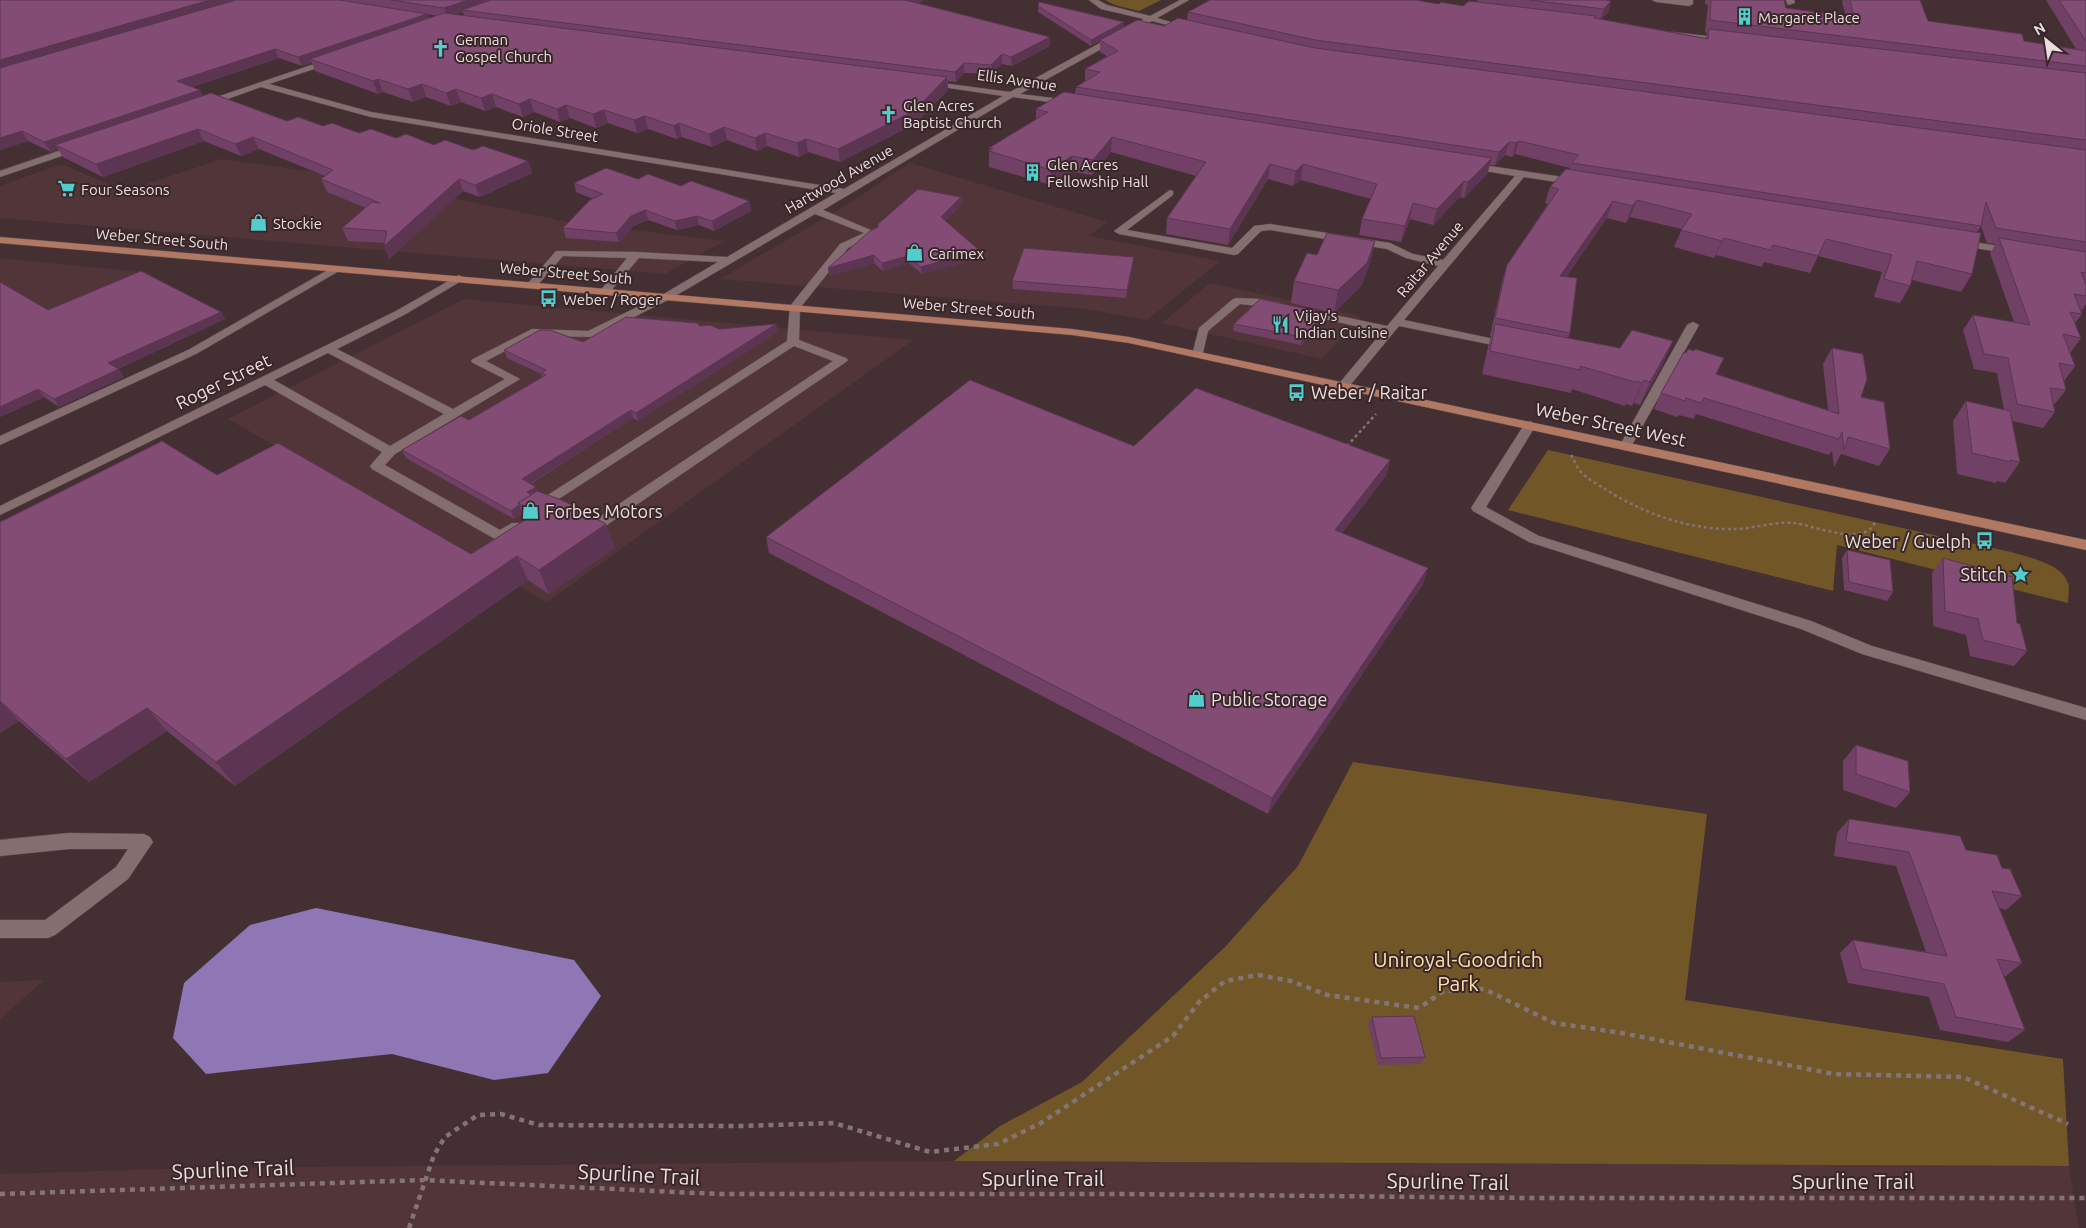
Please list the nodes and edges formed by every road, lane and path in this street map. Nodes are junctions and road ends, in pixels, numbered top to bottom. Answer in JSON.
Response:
{"nodes":[{"id":1,"x":1093,"y":0,"type":"edge"},
{"id":2,"x":1185,"y":0,"type":"edge"},
{"id":3,"x":1656,"y":0,"type":"edge"},
{"id":4,"x":1689,"y":5,"type":"edge"},
{"id":5,"x":1149,"y":19,"type":"junction"},
{"id":6,"x":1198,"y":31,"type":"edge"},
{"id":7,"x":1665,"y":33,"type":"edge"},
{"id":8,"x":1733,"y":41,"type":"edge"},
{"id":9,"x":345,"y":56,"type":"edge"},
{"id":10,"x":918,"y":82,"type":"edge"},
{"id":11,"x":262,"y":85,"type":"junction"},
{"id":12,"x":1013,"y":94,"type":"junction"},
{"id":13,"x":1082,"y":105,"type":"edge"},
{"id":14,"x":196,"y":107,"type":"edge"},
{"id":15,"x":84,"y":145,"type":"edge"},
{"id":16,"x":1462,"y":164,"type":"edge"},
{"id":17,"x":0,"y":174,"type":"edge"},
{"id":18,"x":1521,"y":174,"type":"junction"},
{"id":19,"x":1589,"y":184,"type":"edge"},
{"id":20,"x":846,"y":192,"type":"junction"},
{"id":21,"x":1170,"y":192,"type":"dead end"},
{"id":22,"x":815,"y":210,"type":"junction"},
{"id":23,"x":0,"y":240,"type":"edge"},
{"id":24,"x":1950,"y":242,"type":"edge"},
{"id":25,"x":2028,"y":254,"type":"edge"},
{"id":26,"x":636,"y":255,"type":"junction"},
{"id":27,"x":732,"y":260,"type":"junction"},
{"id":28,"x":1445,"y":264,"type":"junction"},
{"id":29,"x":335,"y":269,"type":"junction"},
{"id":30,"x":459,"y":278,"type":"junction"},
{"id":31,"x":532,"y":284,"type":"junction"},
{"id":32,"x":605,"y":291,"type":"junction"},
{"id":33,"x":666,"y":297,"type":"junction"},
{"id":34,"x":794,"y":308,"type":"junction"},
{"id":35,"x":1693,"y":325,"type":"dead end"},
{"id":36,"x":1394,"y":326,"type":"junction"},
{"id":37,"x":1129,"y":340,"type":"joint"},
{"id":38,"x":793,"y":342,"type":"junction"},
{"id":39,"x":1519,"y":347,"type":"edge"},
{"id":40,"x":328,"y":349,"type":"junction"},
{"id":41,"x":1198,"y":355,"type":"junction"},
{"id":42,"x":265,"y":380,"type":"junction"},
{"id":43,"x":1343,"y":386,"type":"junction"},
{"id":44,"x":1377,"y":413,"type":"dead end"},
{"id":45,"x":453,"y":414,"type":"junction"},
{"id":46,"x":1530,"y":425,"type":"junction"},
{"id":47,"x":0,"y":441,"type":"edge"},
{"id":48,"x":1626,"y":445,"type":"junction"},
{"id":49,"x":1343,"y":450,"type":"edge"},
{"id":50,"x":390,"y":451,"type":"junction"},
{"id":51,"x":1571,"y":455,"type":"dead end"},
{"id":52,"x":0,"y":510,"type":"edge"},
{"id":53,"x":538,"y":513,"type":"junction"},
{"id":54,"x":1876,"y":522,"type":"dead end"},
{"id":55,"x":2086,"y":544,"type":"edge"},
{"id":56,"x":2086,"y":714,"type":"edge"},
{"id":57,"x":0,"y":848,"type":"edge"},
{"id":58,"x":0,"y":929,"type":"edge"},
{"id":59,"x":2068,"y":1124,"type":"dead end"},
{"id":60,"x":424,"y":1180,"type":"junction"},
{"id":61,"x":0,"y":1194,"type":"edge"},
{"id":62,"x":2086,"y":1198,"type":"edge"},
{"id":63,"x":409,"y":1228,"type":"edge"}],
"edges":[{"from":1,"to":5,"type":"street"},
{"from":2,"to":5,"type":"street","name":"Hartwood Avenue"},
{"from":3,"to":4,"type":"street"},
{"from":5,"to":6,"type":"street"},
{"from":5,"to":12,"type":"street","name":"Hartwood Avenue"},
{"from":7,"to":8,"type":"street"},
{"from":9,"to":11,"type":"street"},
{"from":10,"to":12,"type":"street","name":"Ellis Avenue"},
{"from":11,"to":14,"type":"street"},
{"from":11,"to":20,"type":"street","name":"Oriole Street"},
{"from":12,"to":13,"type":"street","name":"Ellis Avenue"},
{"from":12,"to":20,"type":"street","name":"Hartwood Avenue"},
{"from":15,"to":17,"type":"street"},
{"from":16,"to":18,"type":"street"},
{"from":18,"to":19,"type":"street"},
{"from":18,"to":28,"type":"street","name":"Raitar Avenue"},
{"from":20,"to":22,"type":"street","name":"Hartwood Avenue"},
{"from":21,"to":28,"type":"street"},
{"from":22,"to":27,"type":"street","name":"Hartwood Avenue"},
{"from":22,"to":34,"type":"street"},
{"from":23,"to":29,"type":"main road","name":"Weber Street South"},
{"from":24,"to":25,"type":"street"},
{"from":26,"to":27,"type":"street"},
{"from":26,"to":31,"type":"street"},
{"from":26,"to":32,"type":"street"},
{"from":27,"to":33,"type":"street","name":"Hartwood Avenue"},
{"from":28,"to":36,"type":"street","name":"Raitar Avenue"},
{"from":29,"to":30,"type":"main road","name":"Weber Street South"},
{"from":29,"to":47,"type":"street"},
{"from":30,"to":31,"type":"main road","name":"Weber Street South"},
{"from":30,"to":40,"type":"street","name":"Roger Street"},
{"from":31,"to":32,"type":"main road","name":"Weber Street South"},
{"from":32,"to":33,"type":"main road","name":"Weber Street South"},
{"from":33,"to":34,"type":"main road","name":"Weber Street South"},
{"from":33,"to":45,"type":"street","name":"Hartwood Avenue"},
{"from":34,"to":37,"type":"main road","name":"Weber Street South"},
{"from":34,"to":38,"type":"street"},
{"from":35,"to":48,"type":"street"},
{"from":36,"to":39,"type":"street"},
{"from":36,"to":41,"type":"street"},
{"from":36,"to":43,"type":"street","name":"Raitar Avenue"},
{"from":37,"to":41,"type":"main road","name":"Weber Street West"},
{"from":38,"to":53,"type":"street"},
{"from":38,"to":53,"type":"street"},
{"from":40,"to":42,"type":"street","name":"Roger Street"},
{"from":40,"to":45,"type":"street"},
{"from":41,"to":43,"type":"main road","name":"Weber Street West"},
{"from":42,"to":50,"type":"street"},
{"from":42,"to":52,"type":"street","name":"Roger Street"},
{"from":43,"to":46,"type":"main road","name":"Weber Street West"},
{"from":44,"to":49,"type":"path"},
{"from":45,"to":50,"type":"street"},
{"from":46,"to":48,"type":"main road","name":"Weber Street West"},
{"from":46,"to":56,"type":"street"},
{"from":48,"to":55,"type":"main road","name":"Weber Street West"},
{"from":50,"to":53,"type":"street"},
{"from":51,"to":54,"type":"path"},
{"from":57,"to":58,"type":"street"},
{"from":59,"to":60,"type":"path"},
{"from":60,"to":61,"type":"path","name":"Spurline Trail"},
{"from":60,"to":62,"type":"path","name":"Spurline Trail"},
{"from":60,"to":63,"type":"path"}]}
